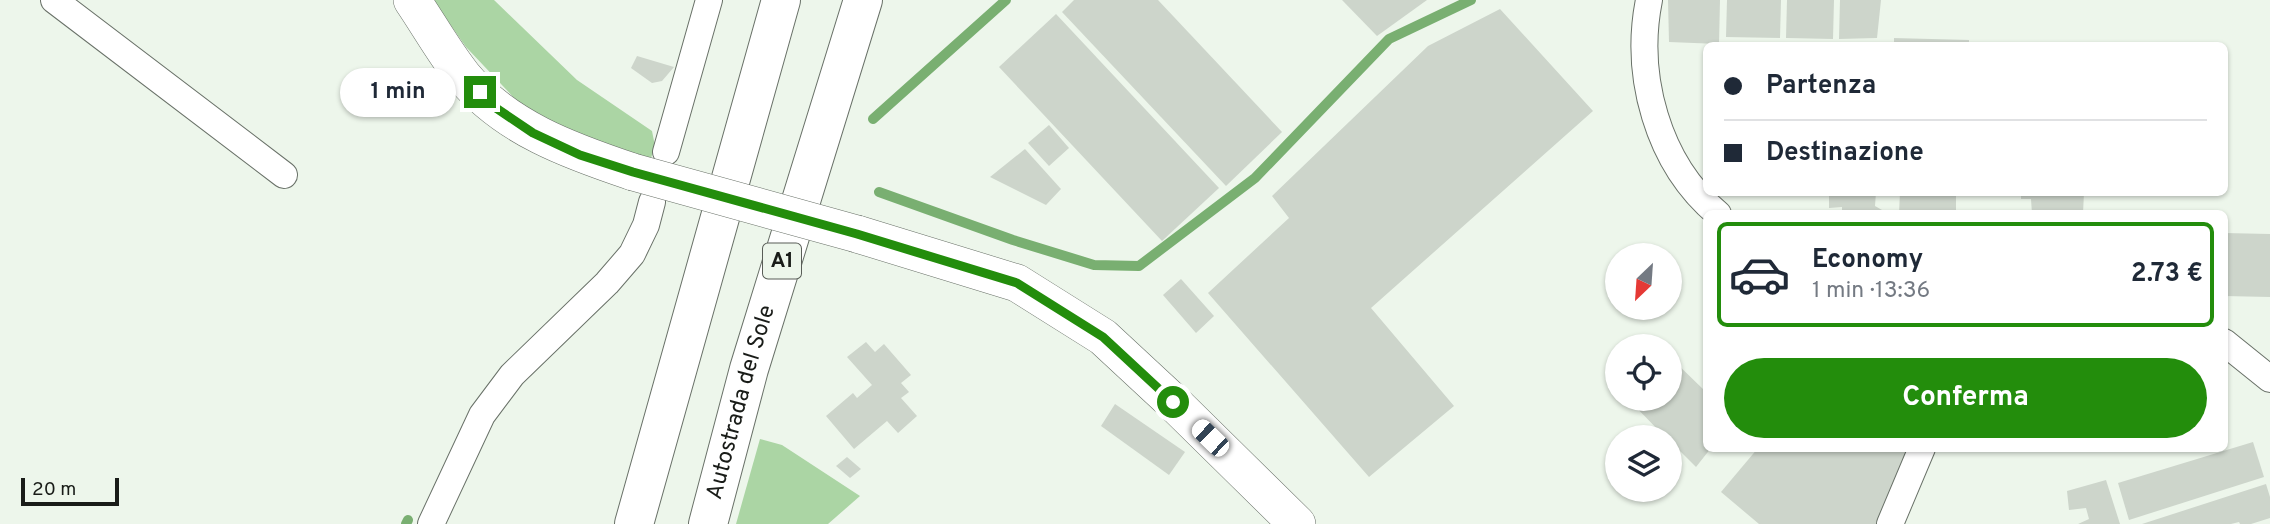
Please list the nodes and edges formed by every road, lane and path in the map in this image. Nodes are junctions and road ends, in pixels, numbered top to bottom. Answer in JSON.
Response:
{"nodes":[{"id":1,"x":54,"y":0,"type":"edge"},
{"id":2,"x":412,"y":0,"type":"edge"},
{"id":3,"x":709,"y":0,"type":"edge"},
{"id":4,"x":781,"y":0,"type":"edge"},
{"id":5,"x":863,"y":0,"type":"edge"},
{"id":6,"x":1649,"y":0,"type":"edge"},
{"id":7,"x":666,"y":152,"type":"dead end"},
{"id":8,"x":284,"y":175,"type":"dead end"},
{"id":9,"x":642,"y":187,"type":"junction"},
{"id":10,"x":1713,"y":210,"type":"edge"},
{"id":11,"x":2228,"y":345,"type":"edge"},
{"id":12,"x":2270,"y":379,"type":"edge"},
{"id":13,"x":1920,"y":452,"type":"edge"},
{"id":14,"x":430,"y":524,"type":"edge"},
{"id":15,"x":634,"y":524,"type":"edge"},
{"id":16,"x":708,"y":524,"type":"edge"},
{"id":17,"x":1297,"y":524,"type":"edge"},
{"id":18,"x":1890,"y":524,"type":"edge"}],
"edges":[{"from":1,"to":8,"type":"street"},
{"from":2,"to":9,"type":"street"},
{"from":3,"to":7,"type":"street"},
{"from":4,"to":15,"type":"highway"},
{"from":5,"to":16,"type":"highway","name":"Autostrada del Sole","number":"A1"},
{"from":6,"to":10,"type":"street"},
{"from":9,"to":14,"type":"street"},
{"from":9,"to":17,"type":"street","bridge":true},
{"from":11,"to":12,"type":"street"},
{"from":13,"to":18,"type":"street"}]}
